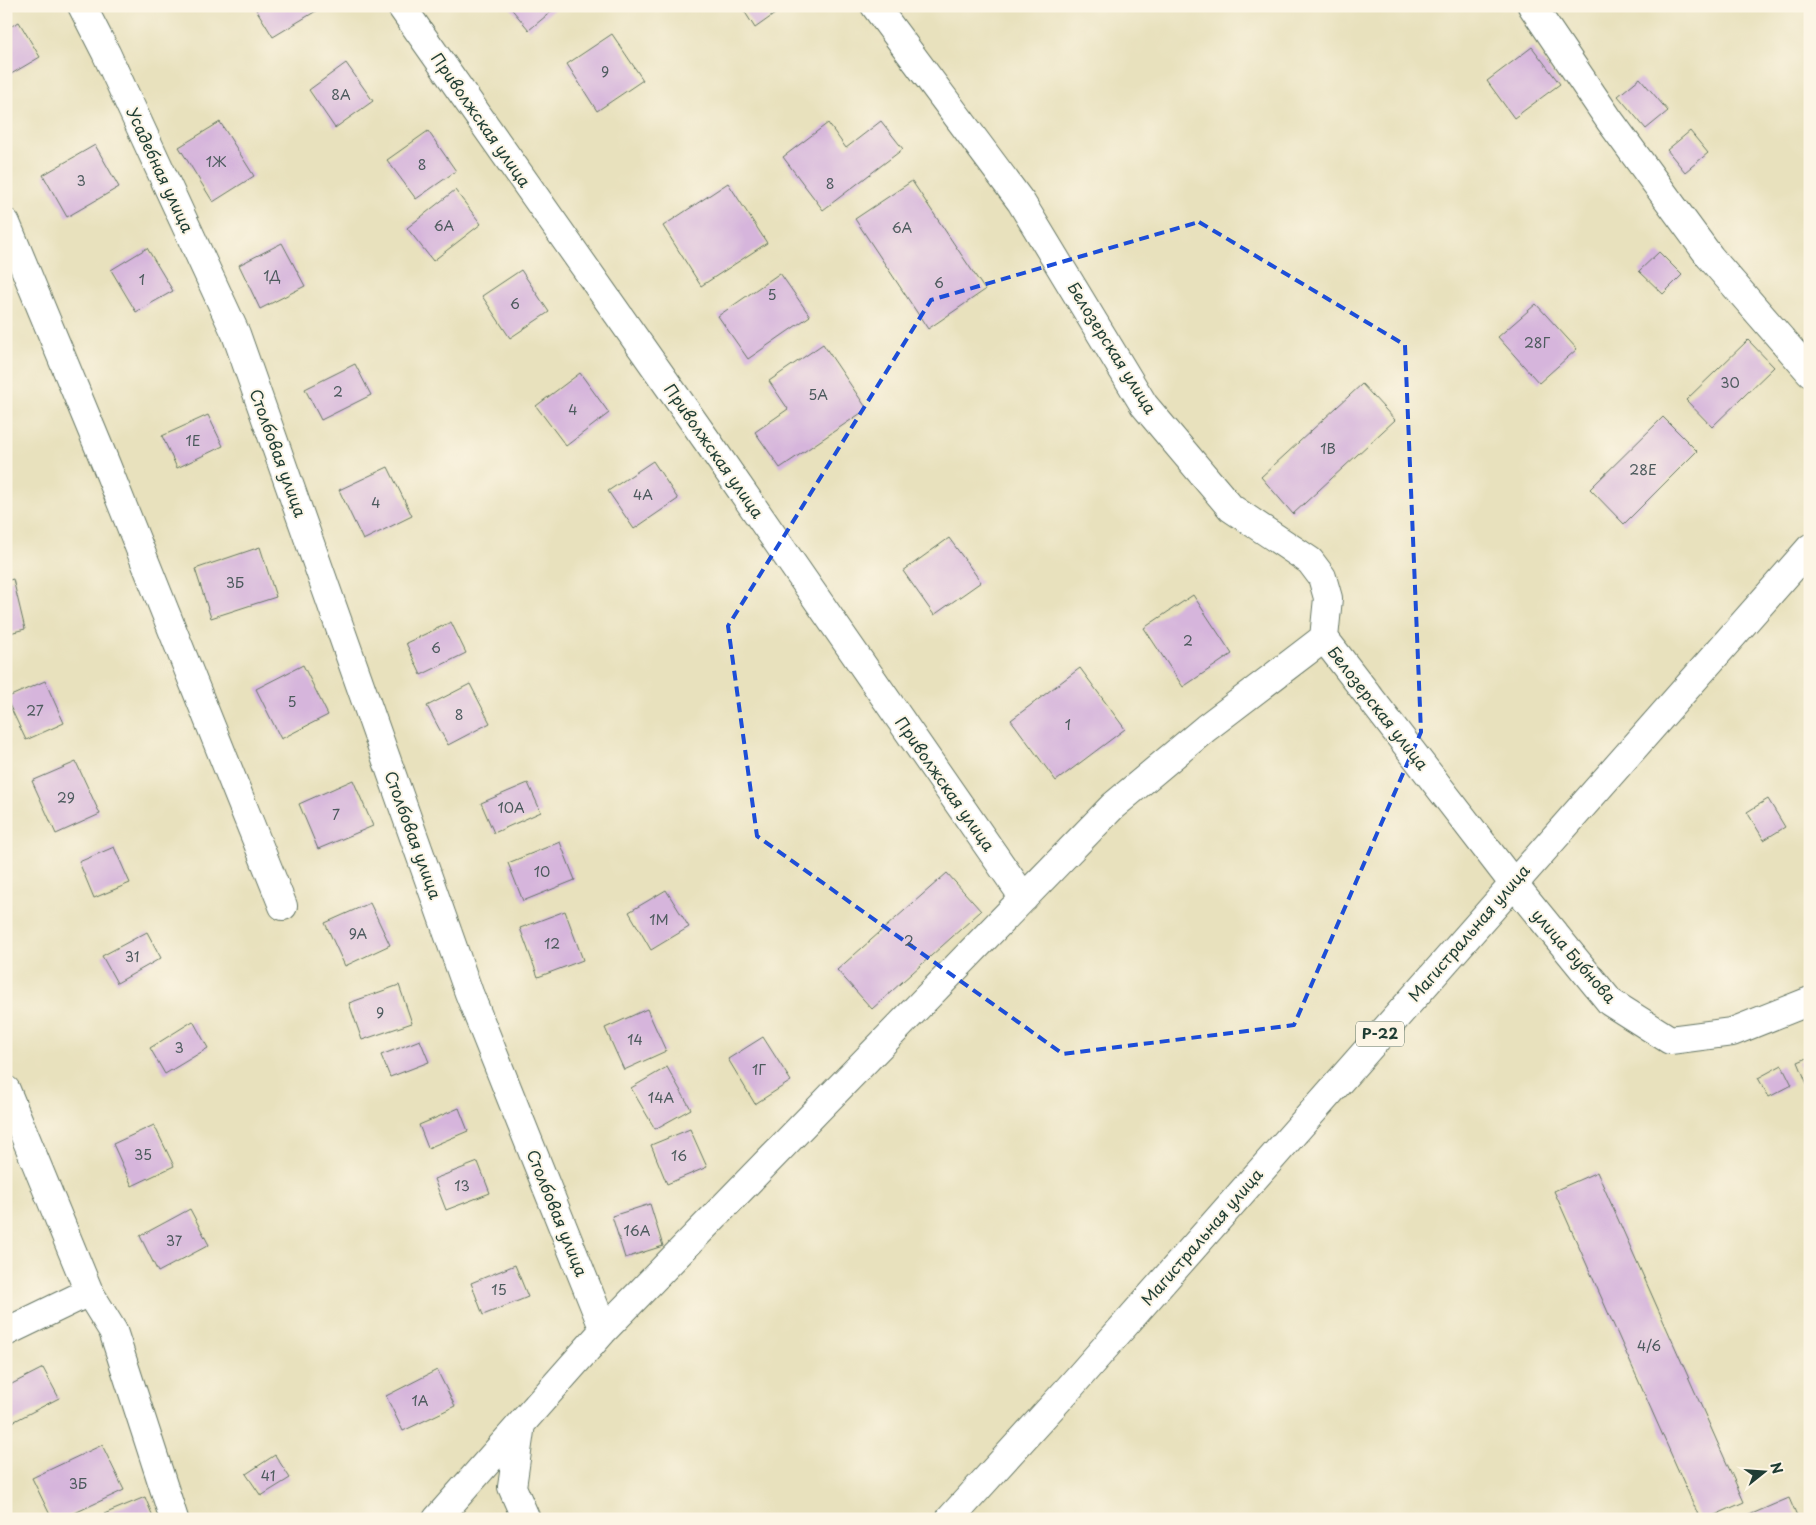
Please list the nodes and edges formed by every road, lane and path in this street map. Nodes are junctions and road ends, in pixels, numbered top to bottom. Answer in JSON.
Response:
{"nodes":[{"id":1,"x":82,"y":6,"type":"edge"},
{"id":2,"x":401,"y":6,"type":"edge"},
{"id":3,"x":875,"y":6,"type":"edge"},
{"id":4,"x":1532,"y":6,"type":"edge"},
{"id":5,"x":6,"y":223,"type":"edge"},
{"id":6,"x":236,"y":334,"type":"joint"},
{"id":7,"x":1810,"y":372,"type":"edge"},
{"id":8,"x":1810,"y":548,"type":"edge"},
{"id":9,"x":1324,"y":638,"type":"junction"},
{"id":10,"x":1513,"y":883,"type":"junction"},
{"id":11,"x":1024,"y":898,"type":"junction"},
{"id":12,"x":283,"y":906,"type":"dead end"},
{"id":13,"x":1810,"y":1001,"type":"edge"},
{"id":14,"x":6,"y":1090,"type":"edge"},
{"id":15,"x":89,"y":1292,"type":"junction"},
{"id":16,"x":604,"y":1330,"type":"junction"},
{"id":17,"x":6,"y":1332,"type":"edge"},
{"id":18,"x":521,"y":1424,"type":"junction"},
{"id":19,"x":174,"y":1519,"type":"edge"},
{"id":20,"x":437,"y":1519,"type":"edge"},
{"id":21,"x":526,"y":1519,"type":"edge"},
{"id":22,"x":950,"y":1519,"type":"edge"}],
"edges":[{"from":1,"to":6,"type":"main road","name":"Усадебная улица"},
{"from":2,"to":11,"type":"main road","name":"Приволжская улица"},
{"from":3,"to":9,"type":"main road","name":"Белозерская улица"},
{"from":4,"to":7,"type":"main road"},
{"from":5,"to":12,"type":"main road"},
{"from":6,"to":16,"type":"main road","name":"Столбовая улица"},
{"from":8,"to":10,"type":"main road","name":"Магистральная улица","number":"Р-22"},
{"from":9,"to":10,"type":"main road","name":"Белозерская улица"},
{"from":9,"to":11,"type":"main road"},
{"from":10,"to":13,"type":"main road","name":"улица Бубнова"},
{"from":10,"to":22,"type":"main road","name":"Магистральная улица","number":"Р-22"},
{"from":11,"to":16,"type":"main road"},
{"from":14,"to":15,"type":"main road"},
{"from":15,"to":17,"type":"main road"},
{"from":15,"to":19,"type":"main road"},
{"from":16,"to":18,"type":"main road"},
{"from":18,"to":20,"type":"main road"},
{"from":18,"to":21,"type":"main road"}]}
